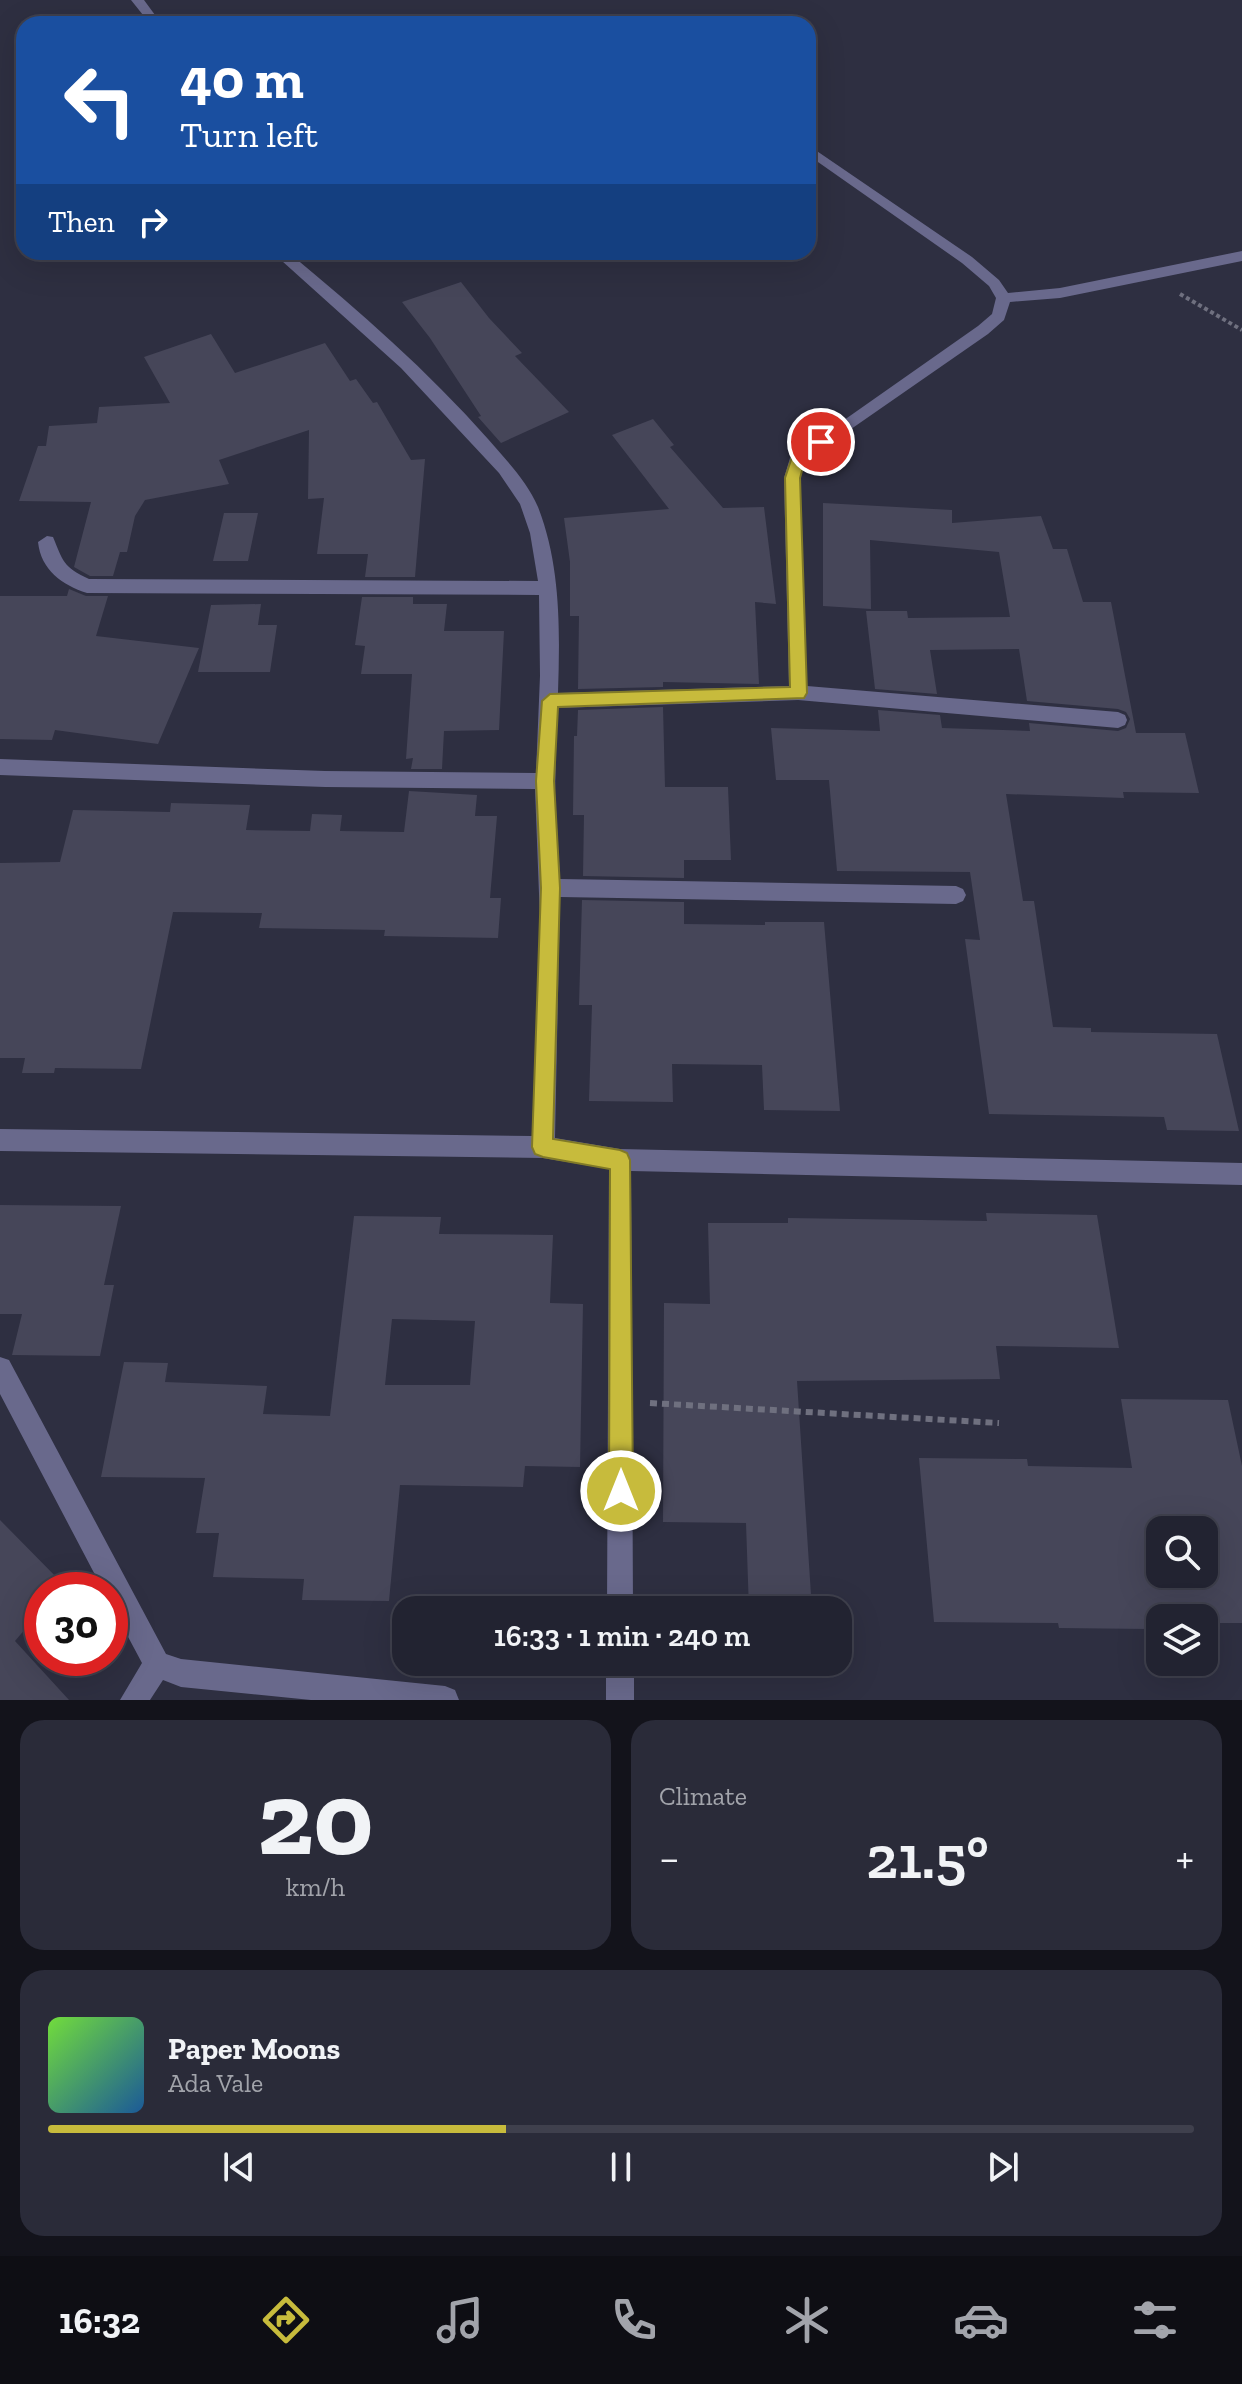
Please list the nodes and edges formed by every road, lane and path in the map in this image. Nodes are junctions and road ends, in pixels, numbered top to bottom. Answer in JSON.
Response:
{"nodes":[{"id":1,"x":137,"y":0,"type":"edge"},
{"id":2,"x":149,"y":16,"type":"edge"},
{"id":3,"x":816,"y":155,"type":"edge"},
{"id":4,"x":1242,"y":256,"type":"edge"},
{"id":5,"x":289,"y":260,"type":"edge"},
{"id":6,"x":1148,"y":275,"type":"junction"},
{"id":7,"x":1004,"y":298,"type":"junction"},
{"id":8,"x":1242,"y":330,"type":"edge"},
{"id":9,"x":47,"y":542,"type":"dead end"},
{"id":10,"x":545,"y":588,"type":"junction"},
{"id":11,"x":798,"y":693,"type":"junction"},
{"id":12,"x":550,"y":701,"type":"junction"},
{"id":13,"x":1118,"y":720,"type":"dead end"},
{"id":14,"x":0,"y":767,"type":"edge"},
{"id":15,"x":545,"y":781,"type":"junction"},
{"id":16,"x":550,"y":888,"type":"junction"},
{"id":17,"x":956,"y":895,"type":"dead end"},
{"id":18,"x":0,"y":1140,"type":"edge"},
{"id":19,"x":543,"y":1147,"type":"junction"},
{"id":20,"x":620,"y":1160,"type":"junction"},
{"id":21,"x":1242,"y":1174,"type":"edge"},
{"id":22,"x":0,"y":1369,"type":"edge"},
{"id":23,"x":621,"y":1402,"type":"junction"},
{"id":24,"x":999,"y":1423,"type":"dead end"},
{"id":25,"x":620,"y":1596,"type":"edge"},
{"id":26,"x":157,"y":1664,"type":"junction"},
{"id":27,"x":620,"y":1676,"type":"edge"},
{"id":28,"x":134,"y":1700,"type":"edge"},
{"id":29,"x":445,"y":1700,"type":"edge"},
{"id":30,"x":620,"y":1700,"type":"edge"}],
"edges":[{"from":1,"to":2,"type":"street"},
{"from":3,"to":7,"type":"street"},
{"from":4,"to":6,"type":"street"},
{"from":5,"to":10,"type":"street"},
{"from":6,"to":7,"type":"street"},
{"from":6,"to":8,"type":"path"},
{"from":7,"to":11,"type":"street"},
{"from":9,"to":10,"type":"street"},
{"from":10,"to":12,"type":"street"},
{"from":11,"to":12,"type":"street"},
{"from":11,"to":13,"type":"street"},
{"from":12,"to":15,"type":"street"},
{"from":14,"to":15,"type":"street"},
{"from":15,"to":16,"type":"street"},
{"from":16,"to":17,"type":"street"},
{"from":16,"to":19,"type":"street"},
{"from":18,"to":19,"type":"street"},
{"from":19,"to":20,"type":"street"},
{"from":20,"to":21,"type":"street"},
{"from":20,"to":23,"type":"street"},
{"from":22,"to":26,"type":"street"},
{"from":23,"to":24,"type":"path"},
{"from":23,"to":25,"type":"street"},
{"from":26,"to":28,"type":"street"},
{"from":26,"to":29,"type":"street"},
{"from":27,"to":30,"type":"street"}]}
